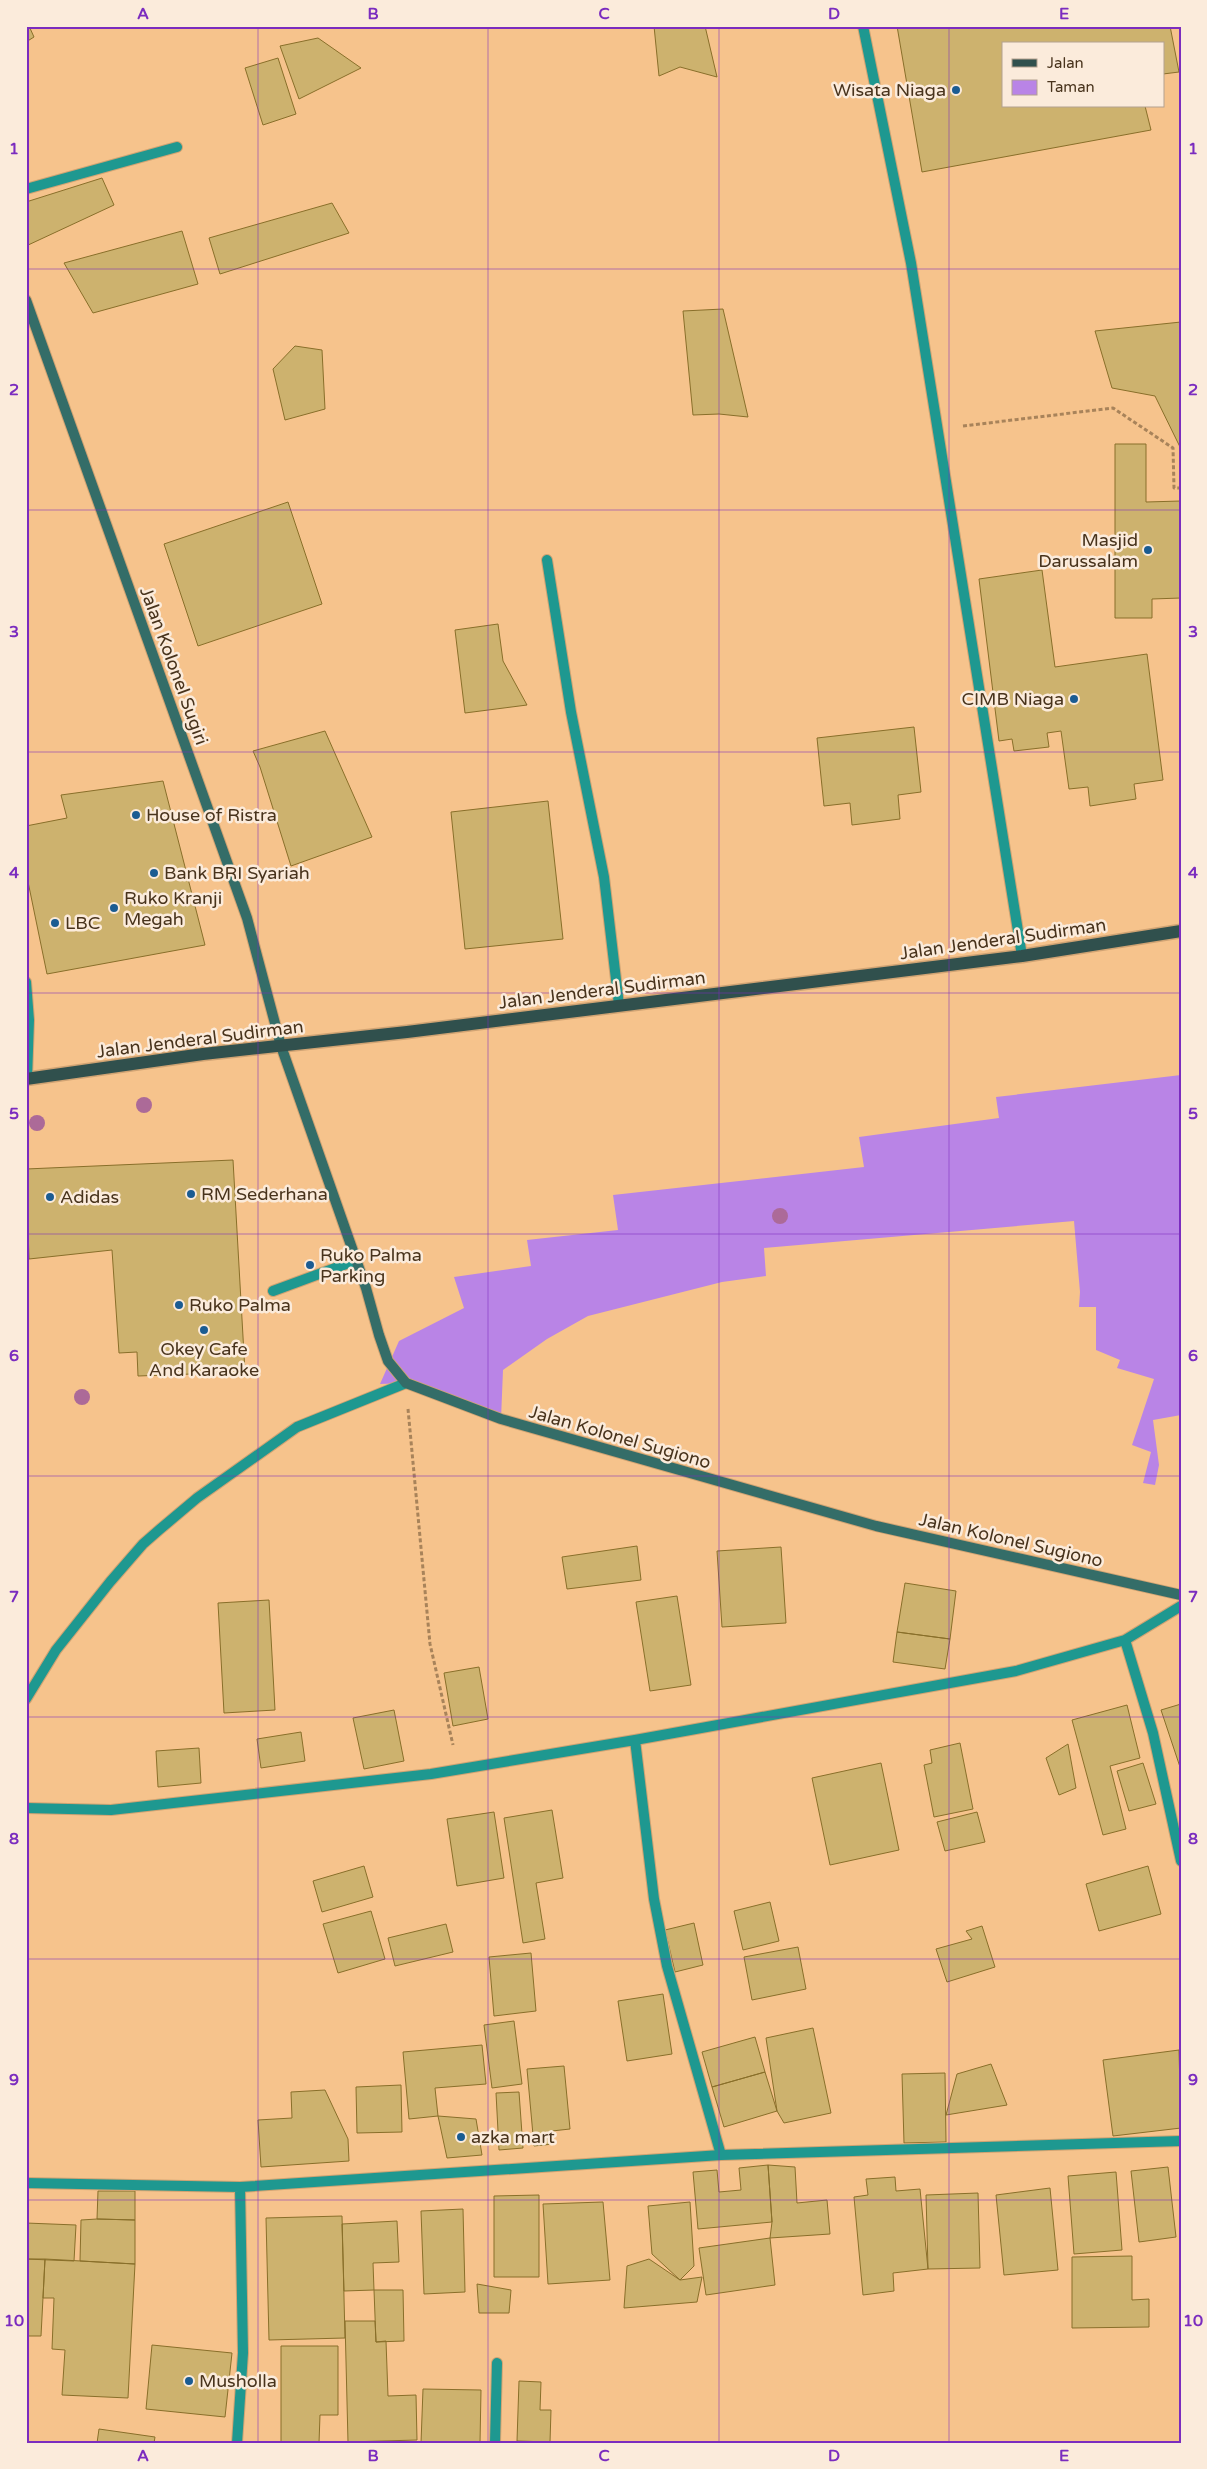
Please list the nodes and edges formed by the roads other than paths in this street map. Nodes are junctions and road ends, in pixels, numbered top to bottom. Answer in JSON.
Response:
{"nodes":[{"id":1,"x":863,"y":26,"type":"edge"},
{"id":2,"x":178,"y":147,"type":"dead end"},
{"id":3,"x":26,"y":189,"type":"edge"},
{"id":4,"x":26,"y":300,"type":"edge"},
{"id":5,"x":547,"y":560,"type":"dead end"},
{"id":6,"x":1181,"y":930,"type":"edge"},
{"id":7,"x":1022,"y":956,"type":"junction"},
{"id":8,"x":26,"y":982,"type":"edge"},
{"id":9,"x":619,"y":1005,"type":"junction"},
{"id":10,"x":281,"y":1046,"type":"junction"},
{"id":11,"x":27,"y":1079,"type":"edge"},
{"id":12,"x":357,"y":1260,"type":"junction"},
{"id":13,"x":273,"y":1291,"type":"dead end"},
{"id":14,"x":406,"y":1383,"type":"junction"},
{"id":15,"x":1181,"y":1595,"type":"edge"},
{"id":16,"x":1181,"y":1606,"type":"edge"},
{"id":17,"x":1125,"y":1640,"type":"junction"},
{"id":18,"x":26,"y":1699,"type":"edge"},
{"id":19,"x":635,"y":1740,"type":"junction"},
{"id":20,"x":26,"y":1808,"type":"edge"},
{"id":21,"x":1181,"y":1860,"type":"edge"},
{"id":22,"x":1181,"y":2140,"type":"edge"},
{"id":23,"x":721,"y":2155,"type":"junction"},
{"id":24,"x":26,"y":2183,"type":"edge"},
{"id":25,"x":240,"y":2187,"type":"junction"},
{"id":26,"x":496,"y":2363,"type":"dead end"},
{"id":27,"x":237,"y":2443,"type":"edge"},
{"id":28,"x":495,"y":2443,"type":"edge"}],
"edges":[{"from":1,"to":7,"type":"street"},
{"from":2,"to":3,"type":"street"},
{"from":4,"to":10,"type":"main road","name":"Jalan Kolonel Sugiri"},
{"from":5,"to":9,"type":"street"},
{"from":6,"to":7,"type":"main road","name":"Jalan Jenderal Sudirman"},
{"from":7,"to":9,"type":"main road","name":"Jalan Jenderal Sudirman"},
{"from":8,"to":11,"type":"street"},
{"from":9,"to":10,"type":"main road","name":"Jalan Jenderal Sudirman"},
{"from":10,"to":11,"type":"main road","name":"Jalan Jenderal Sudirman"},
{"from":10,"to":12,"type":"main road","name":"Jalan Kolonel Sugiono"},
{"from":12,"to":13,"type":"street"},
{"from":12,"to":14,"type":"main road","name":"Jalan Kolonel Sugiono"},
{"from":14,"to":15,"type":"main road","name":"Jalan Kolonel Sugiono"},
{"from":14,"to":18,"type":"street"},
{"from":16,"to":17,"type":"street"},
{"from":17,"to":19,"type":"street"},
{"from":17,"to":21,"type":"street"},
{"from":19,"to":20,"type":"street"},
{"from":19,"to":23,"type":"street"},
{"from":22,"to":23,"type":"street"},
{"from":23,"to":25,"type":"street"},
{"from":24,"to":25,"type":"street"},
{"from":25,"to":27,"type":"street"},
{"from":26,"to":28,"type":"street"}]}
